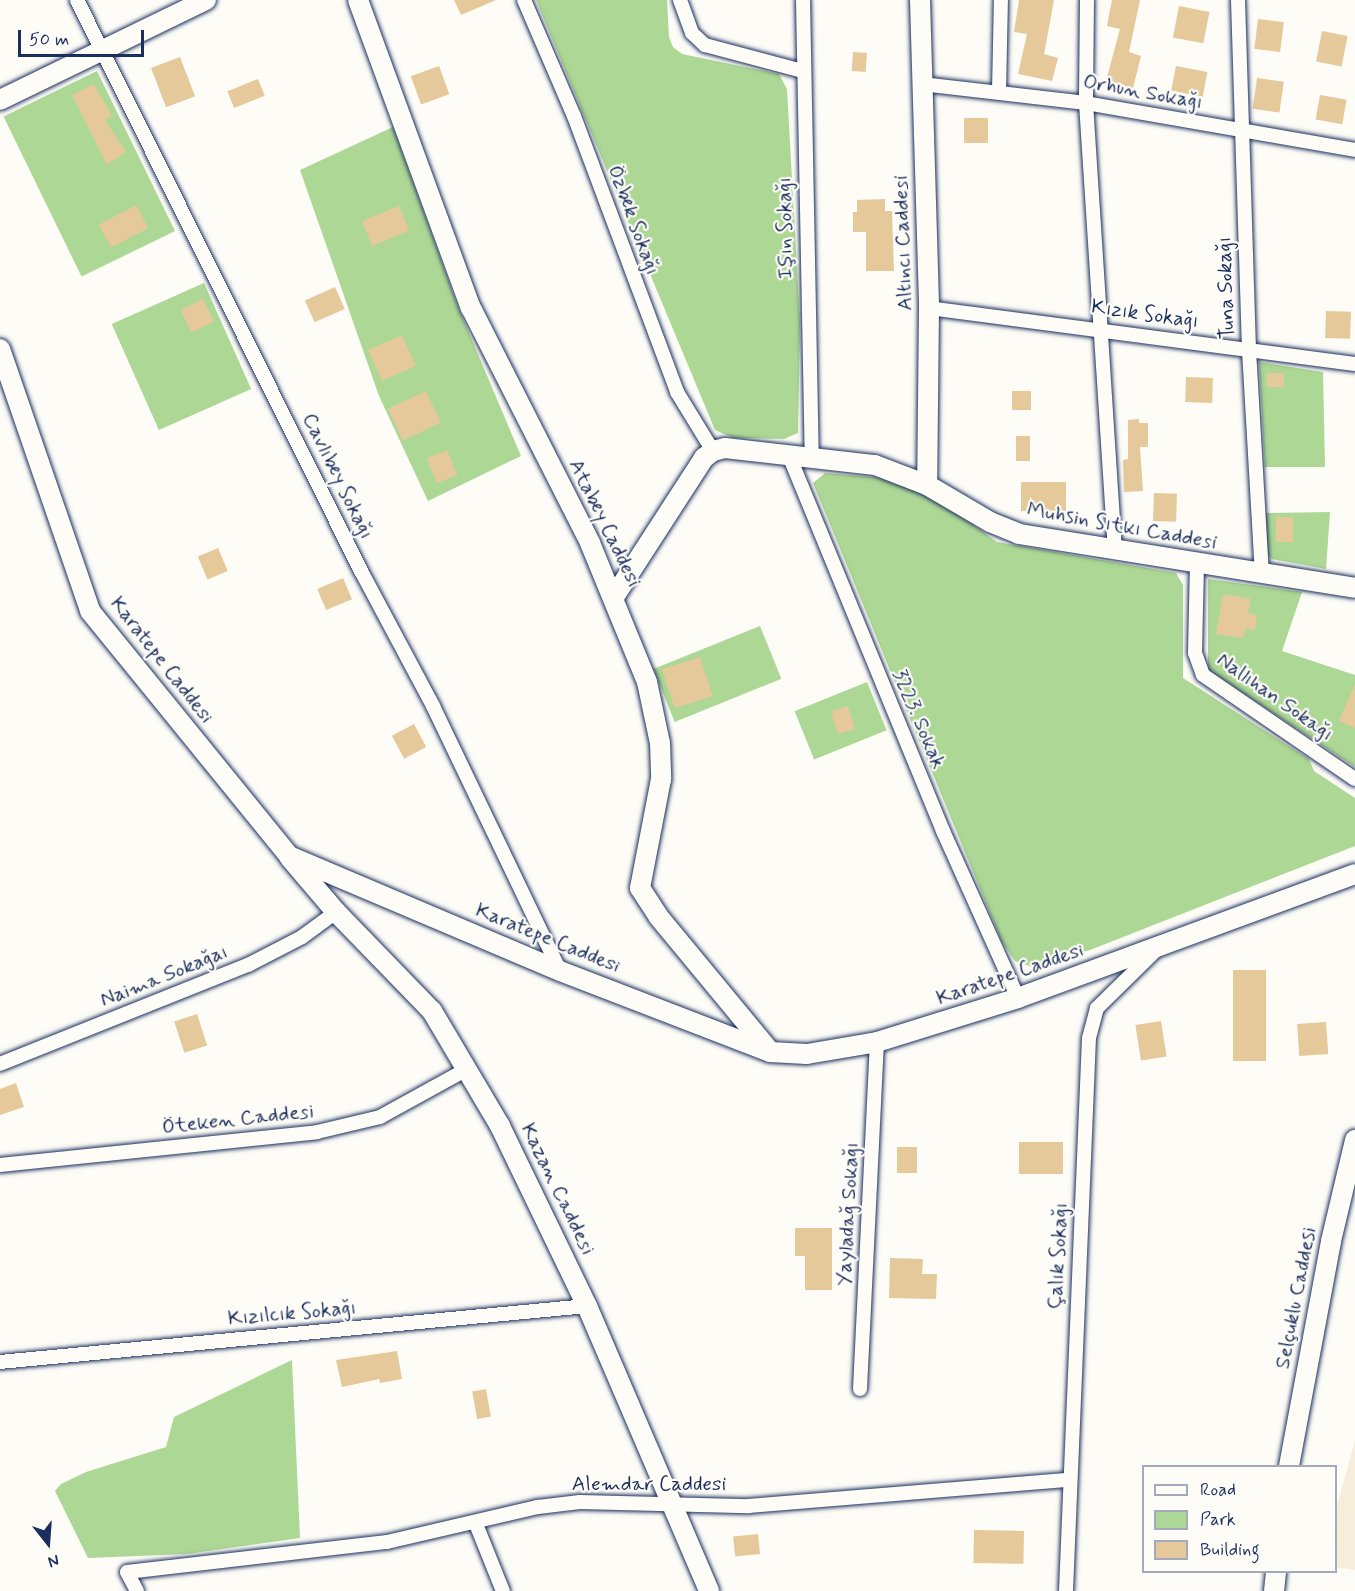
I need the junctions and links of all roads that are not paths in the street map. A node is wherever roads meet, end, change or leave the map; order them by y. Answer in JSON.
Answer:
{"nodes":[{"id":1,"x":77,"y":0,"type":"edge"},
{"id":2,"x":206,"y":0,"type":"edge"},
{"id":3,"x":358,"y":0,"type":"edge"},
{"id":4,"x":524,"y":0,"type":"edge"},
{"id":5,"x":680,"y":0,"type":"edge"},
{"id":6,"x":803,"y":0,"type":"edge"},
{"id":7,"x":920,"y":0,"type":"edge"},
{"id":8,"x":1001,"y":0,"type":"edge"},
{"id":9,"x":1087,"y":0,"type":"edge"},
{"id":10,"x":1238,"y":0,"type":"edge"},
{"id":11,"x":102,"y":48,"type":"junction"},
{"id":12,"x":803,"y":71,"type":"junction"},
{"id":13,"x":922,"y":84,"type":"junction"},
{"id":14,"x":999,"y":92,"type":"junction"},
{"id":15,"x":0,"y":100,"type":"edge"},
{"id":16,"x":1086,"y":103,"type":"junction"},
{"id":17,"x":1241,"y":130,"type":"junction"},
{"id":18,"x":1355,"y":150,"type":"edge"},
{"id":19,"x":929,"y":308,"type":"junction"},
{"id":20,"x":1101,"y":330,"type":"junction"},
{"id":21,"x":0,"y":349,"type":"edge"},
{"id":22,"x":1249,"y":350,"type":"junction"},
{"id":23,"x":1355,"y":364,"type":"edge"},
{"id":24,"x":713,"y":451,"type":"junction"},
{"id":25,"x":788,"y":453,"type":"junction"},
{"id":26,"x":812,"y":455,"type":"junction"},
{"id":27,"x":927,"y":485,"type":"junction"},
{"id":28,"x":1115,"y":551,"type":"junction"},
{"id":29,"x":1197,"y":564,"type":"junction"},
{"id":30,"x":1262,"y":574,"type":"junction"},
{"id":31,"x":1355,"y":588,"type":"edge"},
{"id":32,"x":614,"y":597,"type":"junction"},
{"id":33,"x":1355,"y":779,"type":"edge"},
{"id":34,"x":289,"y":856,"type":"junction"},
{"id":35,"x":1355,"y":874,"type":"edge"},
{"id":36,"x":336,"y":912,"type":"junction"},
{"id":37,"x":1158,"y":949,"type":"junction"},
{"id":38,"x":560,"y":971,"type":"junction"},
{"id":39,"x":1018,"y":998,"type":"junction"},
{"id":40,"x":877,"y":1042,"type":"junction"},
{"id":41,"x":770,"y":1052,"type":"junction"},
{"id":42,"x":0,"y":1064,"type":"edge"},
{"id":43,"x":467,"y":1069,"type":"junction"},
{"id":44,"x":1355,"y":1140,"type":"edge"},
{"id":45,"x":0,"y":1165,"type":"edge"},
{"id":46,"x":587,"y":1306,"type":"junction"},
{"id":47,"x":0,"y":1362,"type":"edge"},
{"id":48,"x":860,"y":1389,"type":"dead end"},
{"id":49,"x":1289,"y":1465,"type":"edge"},
{"id":50,"x":1068,"y":1480,"type":"junction"},
{"id":51,"x":672,"y":1505,"type":"junction"},
{"id":52,"x":476,"y":1524,"type":"junction"},
{"id":53,"x":1276,"y":1573,"type":"edge"},
{"id":54,"x":137,"y":1591,"type":"edge"},
{"id":55,"x":503,"y":1591,"type":"edge"},
{"id":56,"x":709,"y":1591,"type":"edge"},
{"id":57,"x":1066,"y":1591,"type":"edge"},
{"id":58,"x":1274,"y":1591,"type":"edge"}],
"edges":[{"from":1,"to":11,"type":"street","name":"Cavlıbey Sokağı"},
{"from":2,"to":11,"type":"street"},
{"from":3,"to":32,"type":"street","name":"Atabey Caddesi"},
{"from":4,"to":24,"type":"street","name":"Özbek Sokağı"},
{"from":5,"to":12,"type":"street"},
{"from":6,"to":12,"type":"street","name":"Işın Sokağı"},
{"from":7,"to":13,"type":"street","name":"Altıncı Caddesi"},
{"from":8,"to":14,"type":"street"},
{"from":9,"to":16,"type":"street"},
{"from":10,"to":17,"type":"street","name":"Tuna Sokağı"},
{"from":11,"to":15,"type":"street"},
{"from":11,"to":38,"type":"street","name":"Cavlıbey Sokağı"},
{"from":12,"to":26,"type":"street","name":"Işın Sokağı"},
{"from":13,"to":14,"type":"street","name":"Orhun Sokağı"},
{"from":13,"to":19,"type":"street","name":"Altıncı Caddesi"},
{"from":14,"to":16,"type":"street","name":"Orhun Sokağı"},
{"from":16,"to":17,"type":"street","name":"Orhun Sokağı"},
{"from":16,"to":20,"type":"street"},
{"from":17,"to":18,"type":"street","name":"Orhun Sokağı"},
{"from":17,"to":22,"type":"street","name":"Tuna Sokağı"},
{"from":19,"to":20,"type":"street","name":"Kızık Sokağı"},
{"from":19,"to":27,"type":"street","name":"Altıncı Caddesi"},
{"from":20,"to":22,"type":"street","name":"Kızık Sokağı"},
{"from":20,"to":28,"type":"street"},
{"from":21,"to":34,"type":"street","name":"Karatepe Caddesi"},
{"from":22,"to":23,"type":"street","name":"Kızık Sokağı"},
{"from":22,"to":30,"type":"street","name":"Tuna Sokağı"},
{"from":24,"to":25,"type":"street","name":"Muhsin Sıtkı Caddesi"},
{"from":24,"to":32,"type":"street"},
{"from":25,"to":26,"type":"street","name":"Muhsin Sıtkı Caddesi"},
{"from":25,"to":39,"type":"street","name":"3223. Sokak"},
{"from":26,"to":27,"type":"street","name":"Muhsin Sıtkı Caddesi"},
{"from":27,"to":28,"type":"street","name":"Muhsin Sıtkı Caddesi"},
{"from":28,"to":29,"type":"street","name":"Muhsin Sıtkı Caddesi"},
{"from":29,"to":30,"type":"street","name":"Muhsin Sıtkı Caddesi"},
{"from":29,"to":33,"type":"street","name":"Nallıhan Sokağı"},
{"from":30,"to":31,"type":"street","name":"Muhsin Sıtkı Caddesi"},
{"from":32,"to":41,"type":"street","name":"Atabey Caddesi"},
{"from":34,"to":36,"type":"street","name":"Kazan Caddesi"},
{"from":34,"to":38,"type":"street","name":"Karatepe Caddesi"},
{"from":35,"to":37,"type":"street","name":"Karatepe Caddesi"},
{"from":36,"to":42,"type":"street","name":"Naima Sokağaı"},
{"from":36,"to":43,"type":"street","name":"Kazan Caddesi"},
{"from":37,"to":39,"type":"street","name":"Karatepe Caddesi"},
{"from":37,"to":50,"type":"street","name":"Çalık Sokağı"},
{"from":38,"to":41,"type":"street","name":"Karatepe Caddesi"},
{"from":39,"to":40,"type":"street","name":"Karatepe Caddesi"},
{"from":40,"to":41,"type":"street","name":"Karatepe Caddesi"},
{"from":40,"to":48,"type":"street","name":"Yayladağ Sokağı"},
{"from":43,"to":45,"type":"street","name":"Öteken Caddesi"},
{"from":43,"to":46,"type":"street","name":"Kazan Caddesi"},
{"from":44,"to":49,"type":"street","name":"Selçuklu Caddesi"},
{"from":46,"to":47,"type":"street","name":"Kızılcık Sokağı"},
{"from":46,"to":51,"type":"street","name":"Kazan Caddesi"},
{"from":50,"to":51,"type":"street","name":"Alemdar Caddesi"},
{"from":50,"to":57,"type":"street","name":"Çalık Sokağı"},
{"from":51,"to":52,"type":"street","name":"Alemdar Caddesi"},
{"from":51,"to":56,"type":"street","name":"Kazan Caddesi"},
{"from":52,"to":54,"type":"street","name":"Alemdar Caddesi"},
{"from":52,"to":55,"type":"street"},
{"from":53,"to":58,"type":"street"}]}
